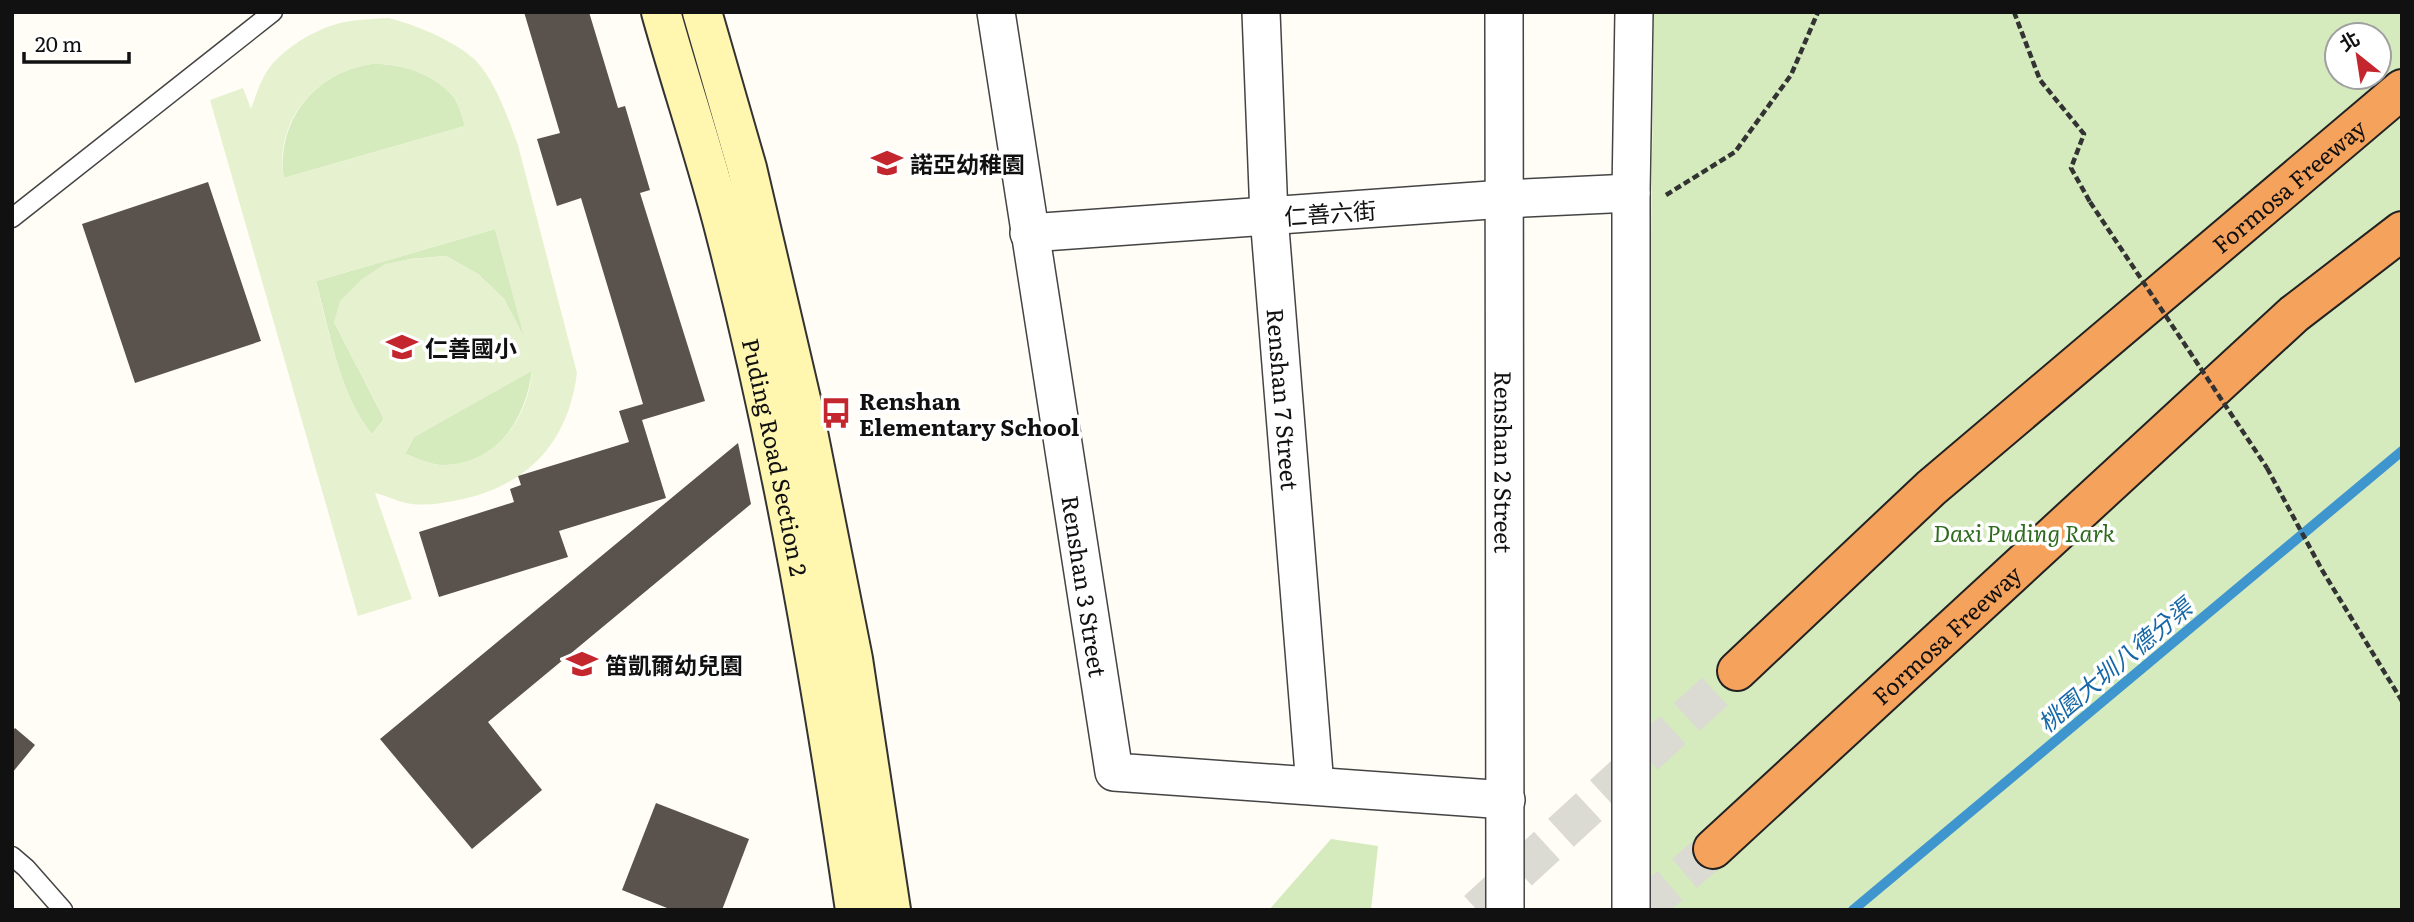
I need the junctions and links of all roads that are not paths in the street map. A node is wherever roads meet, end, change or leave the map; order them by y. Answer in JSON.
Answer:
{"nodes":[{"id":1,"x":273,"y":12,"type":"edge"},
{"id":2,"x":661,"y":12,"type":"edge"},
{"id":3,"x":702,"y":12,"type":"edge"},
{"id":4,"x":996,"y":12,"type":"edge"},
{"id":5,"x":1261,"y":12,"type":"edge"},
{"id":6,"x":1504,"y":12,"type":"edge"},
{"id":7,"x":1634,"y":12,"type":"edge"},
{"id":8,"x":2402,"y":89,"type":"edge"},
{"id":9,"x":1646,"y":195,"type":"junction"},
{"id":10,"x":1504,"y":199,"type":"junction"},
{"id":11,"x":1269,"y":216,"type":"junction"},
{"id":12,"x":12,"y":218,"type":"edge"},
{"id":13,"x":2402,"y":231,"type":"edge"},
{"id":14,"x":1030,"y":233,"type":"junction"},
{"id":15,"x":1737,"y":671,"type":"tunnel mouth"},
{"id":16,"x":1315,"y":786,"type":"junction"},
{"id":17,"x":1506,"y":800,"type":"junction"},
{"id":18,"x":1713,"y":849,"type":"tunnel mouth"},
{"id":19,"x":12,"y":856,"type":"edge"},
{"id":20,"x":63,"y":910,"type":"edge"},
{"id":21,"x":855,"y":910,"type":"edge"},
{"id":22,"x":891,"y":910,"type":"edge"},
{"id":23,"x":1505,"y":910,"type":"edge"},
{"id":24,"x":1631,"y":910,"type":"edge"}],
"edges":[{"from":1,"to":12,"type":"lane"},
{"from":2,"to":21,"type":"street","name":"Puding Road Section 2"},
{"from":3,"to":22,"type":"street","name":"Puding Road Section 2"},
{"from":4,"to":14,"type":"street","name":"Renshan 3 Street"},
{"from":5,"to":11,"type":"street","name":"Renshan 7 Street"},
{"from":6,"to":10,"type":"street","name":"Renshan 2 Street"},
{"from":7,"to":9,"type":"street"},
{"from":8,"to":15,"type":"highway","name":"Formosa Freeway"},
{"from":9,"to":10,"type":"street","name":"仁善六街"},
{"from":9,"to":24,"type":"street"},
{"from":10,"to":11,"type":"street","name":"仁善六街"},
{"from":10,"to":17,"type":"street","name":"Renshan 2 Street"},
{"from":11,"to":14,"type":"street","name":"仁善六街"},
{"from":11,"to":16,"type":"street","name":"Renshan 7 Street"},
{"from":13,"to":18,"type":"highway","name":"Formosa Freeway"},
{"from":14,"to":16,"type":"street","name":"Renshan 3 Street"},
{"from":16,"to":17,"type":"street","name":"Renshan 3 Street"},
{"from":17,"to":23,"type":"street","name":"Renshan 2 Street"},
{"from":19,"to":20,"type":"lane"}]}
